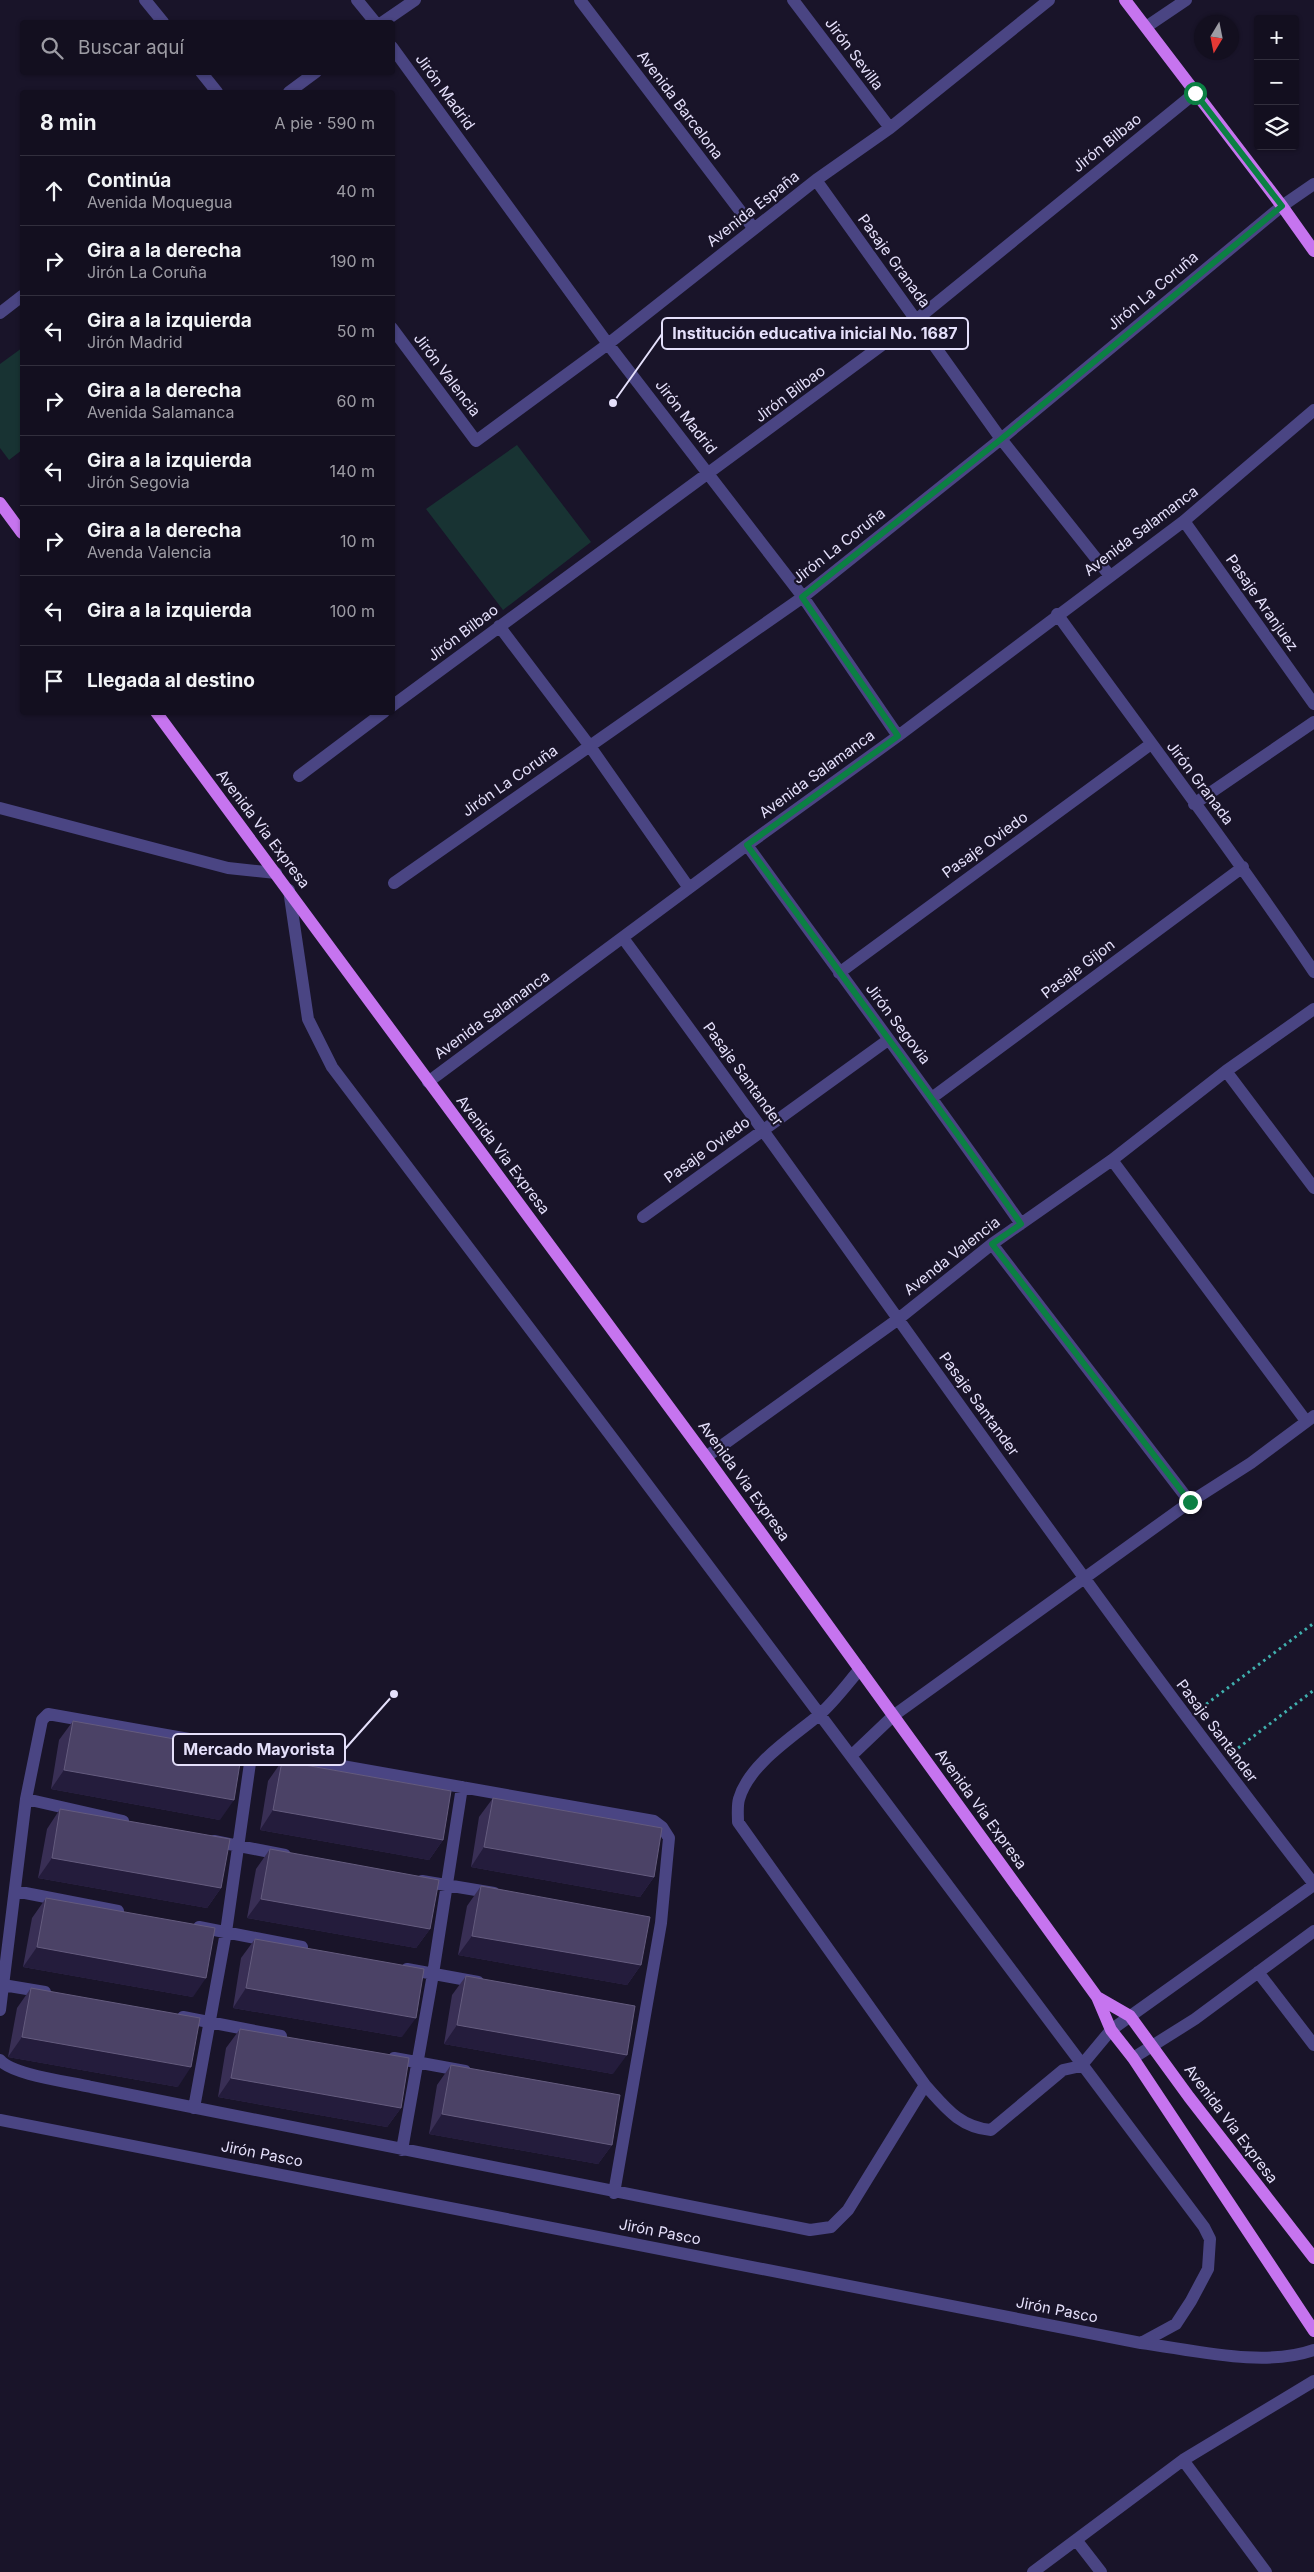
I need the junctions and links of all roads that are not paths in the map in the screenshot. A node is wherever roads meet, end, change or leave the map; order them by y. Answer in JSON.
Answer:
{"nodes":[{"id":1,"x":145,"y":0,"type":"edge"},
{"id":2,"x":357,"y":0,"type":"edge"},
{"id":3,"x":415,"y":0,"type":"edge"},
{"id":4,"x":580,"y":0,"type":"edge"},
{"id":5,"x":792,"y":0,"type":"edge"},
{"id":6,"x":1049,"y":0,"type":"edge"},
{"id":7,"x":1125,"y":0,"type":"edge"},
{"id":8,"x":1186,"y":0,"type":"edge"},
{"id":9,"x":161,"y":20,"type":"edge"},
{"id":10,"x":373,"y":20,"type":"edge"},
{"id":11,"x":386,"y":20,"type":"edge"},
{"id":12,"x":1146,"y":28,"type":"junction"},
{"id":13,"x":395,"y":50,"type":"edge"},
{"id":14,"x":203,"y":75,"type":"edge"},
{"id":15,"x":312,"y":75,"type":"edge"},
{"id":16,"x":215,"y":90,"type":"edge"},
{"id":17,"x":292,"y":90,"type":"edge"},
{"id":18,"x":1195,"y":93,"type":"junction"},
{"id":19,"x":890,"y":128,"type":"junction"},
{"id":20,"x":816,"y":180,"type":"junction"},
{"id":21,"x":1314,"y":184,"type":"edge"},
{"id":22,"x":1282,"y":206,"type":"junction"},
{"id":23,"x":754,"y":229,"type":"junction"},
{"id":24,"x":1314,"y":251,"type":"edge"},
{"id":25,"x":20,"y":298,"type":"edge"},
{"id":26,"x":0,"y":313,"type":"edge"},
{"id":27,"x":916,"y":320,"type":"junction"},
{"id":28,"x":395,"y":332,"type":"edge"},
{"id":29,"x":608,"y":344,"type":"junction"},
{"id":30,"x":1314,"y":410,"type":"edge"},
{"id":31,"x":1000,"y":440,"type":"junction"},
{"id":32,"x":476,"y":441,"type":"joint"},
{"id":33,"x":710,"y":474,"type":"junction"},
{"id":34,"x":0,"y":503,"type":"edge"},
{"id":35,"x":1184,"y":521,"type":"junction"},
{"id":36,"x":20,"y":530,"type":"edge"},
{"id":37,"x":1110,"y":576,"type":"junction"},
{"id":38,"x":802,"y":597,"type":"junction"},
{"id":39,"x":1058,"y":614,"type":"junction"},
{"id":40,"x":498,"y":626,"type":"junction"},
{"id":41,"x":395,"y":704,"type":"edge"},
{"id":42,"x":1314,"y":704,"type":"edge"},
{"id":43,"x":158,"y":715,"type":"edge"},
{"id":44,"x":380,"y":715,"type":"edge"},
{"id":45,"x":1314,"y":722,"type":"edge"},
{"id":46,"x":898,"y":736,"type":"junction"},
{"id":47,"x":1151,"y":744,"type":"junction"},
{"id":48,"x":589,"y":745,"type":"junction"},
{"id":49,"x":299,"y":776,"type":"dead end"},
{"id":50,"x":1194,"y":804,"type":"junction"},
{"id":51,"x":0,"y":808,"type":"edge"},
{"id":52,"x":747,"y":845,"type":"junction"},
{"id":53,"x":1243,"y":867,"type":"junction"},
{"id":54,"x":276,"y":873,"type":"junction"},
{"id":55,"x":394,"y":883,"type":"dead end"},
{"id":56,"x":689,"y":888,"type":"junction"},
{"id":57,"x":289,"y":890,"type":"junction"},
{"id":58,"x":623,"y":938,"type":"junction"},
{"id":59,"x":839,"y":972,"type":"junction"},
{"id":60,"x":1314,"y":972,"type":"edge"},
{"id":61,"x":1314,"y":1009,"type":"edge"},
{"id":62,"x":888,"y":1040,"type":"junction"},
{"id":63,"x":1226,"y":1071,"type":"junction"},
{"id":64,"x":428,"y":1082,"type":"junction"},
{"id":65,"x":933,"y":1097,"type":"junction"},
{"id":66,"x":764,"y":1129,"type":"junction"},
{"id":67,"x":1112,"y":1160,"type":"junction"},
{"id":68,"x":1314,"y":1188,"type":"edge"},
{"id":69,"x":643,"y":1217,"type":"dead end"},
{"id":70,"x":1021,"y":1224,"type":"junction"},
{"id":71,"x":992,"y":1244,"type":"junction"},
{"id":72,"x":897,"y":1320,"type":"junction"},
{"id":73,"x":1310,"y":1419,"type":"edge"},
{"id":74,"x":706,"y":1456,"type":"junction"},
{"id":75,"x":1190,"y":1502,"type":"junction"},
{"id":76,"x":1086,"y":1578,"type":"junction"},
{"id":77,"x":860,"y":1669,"type":"junction"},
{"id":78,"x":820,"y":1714,"type":"junction"},
{"id":79,"x":893,"y":1716,"type":"junction"},
{"id":80,"x":252,"y":1748,"type":"junction"},
{"id":81,"x":852,"y":1756,"type":"junction"},
{"id":82,"x":462,"y":1787,"type":"junction"},
{"id":83,"x":26,"y":1800,"type":"junction"},
{"id":84,"x":132,"y":1823,"type":"edge"},
{"id":85,"x":200,"y":1838,"type":"edge"},
{"id":86,"x":238,"y":1846,"type":"junction"},
{"id":87,"x":295,"y":1857,"type":"edge"},
{"id":88,"x":409,"y":1878,"type":"edge"},
{"id":89,"x":446,"y":1885,"type":"junction"},
{"id":90,"x":1314,"y":1885,"type":"edge"},
{"id":91,"x":15,"y":1892,"type":"junction"},
{"id":92,"x":505,"y":1896,"type":"edge"},
{"id":93,"x":130,"y":1914,"type":"edge"},
{"id":94,"x":188,"y":1925,"type":"edge"},
{"id":95,"x":1314,"y":1930,"type":"edge"},
{"id":96,"x":226,"y":1932,"type":"junction"},
{"id":97,"x":311,"y":1949,"type":"edge"},
{"id":98,"x":395,"y":1967,"type":"edge"},
{"id":99,"x":1258,"y":1972,"type":"junction"},
{"id":100,"x":433,"y":1974,"type":"junction"},
{"id":101,"x":3,"y":1984,"type":"junction"},
{"id":102,"x":491,"y":1984,"type":"edge"},
{"id":103,"x":59,"y":1995,"type":"edge"},
{"id":104,"x":1097,"y":1997,"type":"junction"},
{"id":105,"x":0,"y":2010,"type":"edge"},
{"id":106,"x":172,"y":2016,"type":"edge"},
{"id":107,"x":1130,"y":2016,"type":"junction"},
{"id":108,"x":210,"y":2022,"type":"junction"},
{"id":109,"x":1111,"y":2030,"type":"junction"},
{"id":110,"x":295,"y":2039,"type":"edge"},
{"id":111,"x":1152,"y":2045,"type":"junction"},
{"id":112,"x":1314,"y":2045,"type":"edge"},
{"id":113,"x":380,"y":2055,"type":"edge"},
{"id":114,"x":1133,"y":2058,"type":"junction"},
{"id":115,"x":0,"y":2060,"type":"edge"},
{"id":116,"x":418,"y":2062,"type":"junction"},
{"id":117,"x":1081,"y":2066,"type":"junction"},
{"id":118,"x":476,"y":2073,"type":"edge"},
{"id":119,"x":925,"y":2085,"type":"junction"},
{"id":120,"x":194,"y":2108,"type":"junction"},
{"id":121,"x":0,"y":2120,"type":"edge"},
{"id":122,"x":402,"y":2150,"type":"junction"},
{"id":123,"x":614,"y":2193,"type":"junction"},
{"id":124,"x":1314,"y":2258,"type":"edge"},
{"id":125,"x":1314,"y":2330,"type":"edge"},
{"id":126,"x":1141,"y":2343,"type":"junction"},
{"id":127,"x":1314,"y":2350,"type":"edge"},
{"id":128,"x":1314,"y":2381,"type":"edge"},
{"id":129,"x":1183,"y":2460,"type":"junction"},
{"id":130,"x":1077,"y":2541,"type":"junction"},
{"id":131,"x":1033,"y":2572,"type":"edge"},
{"id":132,"x":1101,"y":2572,"type":"edge"},
{"id":133,"x":1266,"y":2572,"type":"edge"}],
"edges":[{"from":1,"to":9,"type":"street"},
{"from":2,"to":10,"type":"street"},
{"from":3,"to":11,"type":"street"},
{"from":4,"to":23,"type":"street","name":"Avenida Barcelona"},
{"from":5,"to":19,"type":"street","name":"Jirón Sevilla"},
{"from":6,"to":19,"type":"street","name":"Avenida España"},
{"from":7,"to":12,"type":"main road"},
{"from":8,"to":12,"type":"street"},
{"from":12,"to":18,"type":"main road"},
{"from":13,"to":29,"type":"street","name":"Jirón Madrid"},
{"from":14,"to":16,"type":"street"},
{"from":15,"to":17,"type":"street"},
{"from":18,"to":22,"type":"main road"},
{"from":18,"to":27,"type":"street","name":"Jirón Bilbao"},
{"from":19,"to":20,"type":"street","name":"Avenida España"},
{"from":20,"to":23,"type":"street","name":"Avenida España"},
{"from":20,"to":27,"type":"street","name":"Pasaje Granada"},
{"from":21,"to":22,"type":"street","name":"Jirón La Coruña"},
{"from":22,"to":24,"type":"main road"},
{"from":22,"to":31,"type":"street","name":"Jirón La Coruña"},
{"from":23,"to":29,"type":"street","name":"Avenida España"},
{"from":25,"to":26,"type":"street"},
{"from":27,"to":31,"type":"street","name":"Pasaje Granada"},
{"from":27,"to":33,"type":"street","name":"Jirón Bilbao"},
{"from":28,"to":32,"type":"street","name":"Jirón Valencia"},
{"from":29,"to":32,"type":"street","name":"Avenida España"},
{"from":29,"to":33,"type":"street","name":"Jirón Madrid"},
{"from":30,"to":35,"type":"street","name":"Avenida Salamanca"},
{"from":31,"to":37,"type":"street","name":"Pasaje Granada"},
{"from":31,"to":38,"type":"street","name":"Jirón La Coruña"},
{"from":33,"to":38,"type":"street","name":"Jirón Madrid"},
{"from":33,"to":40,"type":"street","name":"Jirón Bilbao"},
{"from":34,"to":36,"type":"main road"},
{"from":35,"to":37,"type":"street","name":"Avenida Salamanca"},
{"from":35,"to":42,"type":"street","name":"Pasaje Aranjuez"},
{"from":37,"to":39,"type":"street","name":"Avenida Salamanca"},
{"from":38,"to":46,"type":"street","name":"Jirón Madrid"},
{"from":38,"to":48,"type":"street","name":"Jirón La Coruña"},
{"from":39,"to":46,"type":"street","name":"Avenida Salamanca"},
{"from":39,"to":47,"type":"street","name":"Jirón Granada"},
{"from":40,"to":41,"type":"street","name":"Jirón Bilbao"},
{"from":40,"to":48,"type":"street"},
{"from":43,"to":54,"type":"main road","name":"Avenida Via Expresa"},
{"from":44,"to":49,"type":"street"},
{"from":45,"to":50,"type":"street"},
{"from":46,"to":52,"type":"street","name":"Avenida Salamanca"},
{"from":47,"to":50,"type":"street","name":"Jirón Granada"},
{"from":47,"to":59,"type":"street","name":"Pasaje Oviedo"},
{"from":48,"to":55,"type":"street","name":"Jirón La Coruña"},
{"from":48,"to":56,"type":"street"},
{"from":50,"to":53,"type":"street","name":"Jirón Granada"},
{"from":51,"to":54,"type":"street"},
{"from":52,"to":56,"type":"street","name":"Avenida Salamanca"},
{"from":52,"to":59,"type":"street","name":"Jirón Segovia"},
{"from":53,"to":60,"type":"street","name":"Jirón Granada"},
{"from":53,"to":65,"type":"street","name":"Pasaje Gijon"},
{"from":54,"to":57,"type":"main road","name":"Avenida Via Expresa"},
{"from":56,"to":58,"type":"street","name":"Avenida Salamanca"},
{"from":57,"to":64,"type":"main road","name":"Avenida Via Expresa"},
{"from":57,"to":78,"type":"street"},
{"from":58,"to":64,"type":"street","name":"Avenida Salamanca"},
{"from":58,"to":66,"type":"street","name":"Pasaje Santander"},
{"from":59,"to":62,"type":"street","name":"Jirón Segovia"},
{"from":61,"to":63,"type":"street","name":"Avenda Valencia"},
{"from":62,"to":65,"type":"street","name":"Jirón Segovia"},
{"from":62,"to":66,"type":"street","name":"Pasaje Oviedo"},
{"from":63,"to":67,"type":"street","name":"Avenda Valencia"},
{"from":63,"to":68,"type":"street"},
{"from":64,"to":74,"type":"main road","name":"Avenida Via Expresa"},
{"from":65,"to":70,"type":"street","name":"Jirón Segovia"},
{"from":66,"to":69,"type":"street","name":"Pasaje Oviedo"},
{"from":66,"to":72,"type":"street","name":"Pasaje Santander"},
{"from":67,"to":70,"type":"street","name":"Avenda Valencia"},
{"from":67,"to":73,"type":"street"},
{"from":70,"to":71,"type":"street","name":"Avenda Valencia"},
{"from":71,"to":72,"type":"street","name":"Avenda Valencia"},
{"from":71,"to":75,"type":"street"},
{"from":72,"to":74,"type":"street","name":"Avenda Valencia"},
{"from":72,"to":76,"type":"street","name":"Pasaje Santander"},
{"from":73,"to":75,"type":"street"},
{"from":74,"to":77,"type":"main road","name":"Avenida Via Expresa"},
{"from":75,"to":76,"type":"street"},
{"from":76,"to":79,"type":"street"},
{"from":76,"to":90,"type":"street","name":"Pasaje Santander"},
{"from":77,"to":78,"type":"street"},
{"from":77,"to":79,"type":"main road","name":"Avenida Via Expresa"},
{"from":78,"to":81,"type":"street"},
{"from":78,"to":119,"type":"street"},
{"from":79,"to":81,"type":"street"},
{"from":79,"to":104,"type":"main road","name":"Avenida Via Expresa"},
{"from":80,"to":82,"type":"street"},
{"from":80,"to":83,"type":"street"},
{"from":80,"to":86,"type":"street"},
{"from":81,"to":117,"type":"street"},
{"from":82,"to":89,"type":"street"},
{"from":82,"to":123,"type":"street"},
{"from":83,"to":84,"type":"street"},
{"from":83,"to":91,"type":"street"},
{"from":85,"to":86,"type":"street"},
{"from":86,"to":87,"type":"street"},
{"from":86,"to":96,"type":"street"},
{"from":88,"to":89,"type":"street"},
{"from":89,"to":92,"type":"street"},
{"from":89,"to":100,"type":"street"},
{"from":90,"to":107,"type":"street"},
{"from":91,"to":93,"type":"street"},
{"from":91,"to":101,"type":"street"},
{"from":94,"to":96,"type":"street"},
{"from":95,"to":99,"type":"street"},
{"from":96,"to":97,"type":"street"},
{"from":96,"to":108,"type":"street"},
{"from":98,"to":100,"type":"street"},
{"from":99,"to":111,"type":"street"},
{"from":99,"to":112,"type":"street"},
{"from":100,"to":102,"type":"street"},
{"from":100,"to":116,"type":"street"},
{"from":101,"to":103,"type":"street"},
{"from":101,"to":105,"type":"street"},
{"from":104,"to":107,"type":"main road","name":"Avenida Via Expresa"},
{"from":104,"to":109,"type":"main road"},
{"from":106,"to":108,"type":"street"},
{"from":107,"to":109,"type":"street"},
{"from":107,"to":111,"type":"main road","name":"Avenida Via Expresa"},
{"from":108,"to":110,"type":"street"},
{"from":108,"to":120,"type":"street"},
{"from":109,"to":114,"type":"main road"},
{"from":109,"to":117,"type":"street"},
{"from":111,"to":114,"type":"street"},
{"from":111,"to":124,"type":"main road","name":"Avenida Via Expresa"},
{"from":113,"to":116,"type":"street"},
{"from":114,"to":125,"type":"main road"},
{"from":115,"to":120,"type":"street"},
{"from":116,"to":118,"type":"street"},
{"from":116,"to":122,"type":"street"},
{"from":117,"to":119,"type":"street"},
{"from":117,"to":126,"type":"street"},
{"from":119,"to":123,"type":"street"},
{"from":120,"to":122,"type":"street"},
{"from":121,"to":126,"type":"street","name":"Jirón Pasco"},
{"from":122,"to":123,"type":"street"},
{"from":126,"to":127,"type":"street","name":"Jirón Pasco"},
{"from":128,"to":129,"type":"street"},
{"from":129,"to":130,"type":"street"},
{"from":129,"to":133,"type":"street"},
{"from":130,"to":131,"type":"street"},
{"from":130,"to":132,"type":"street"}]}
